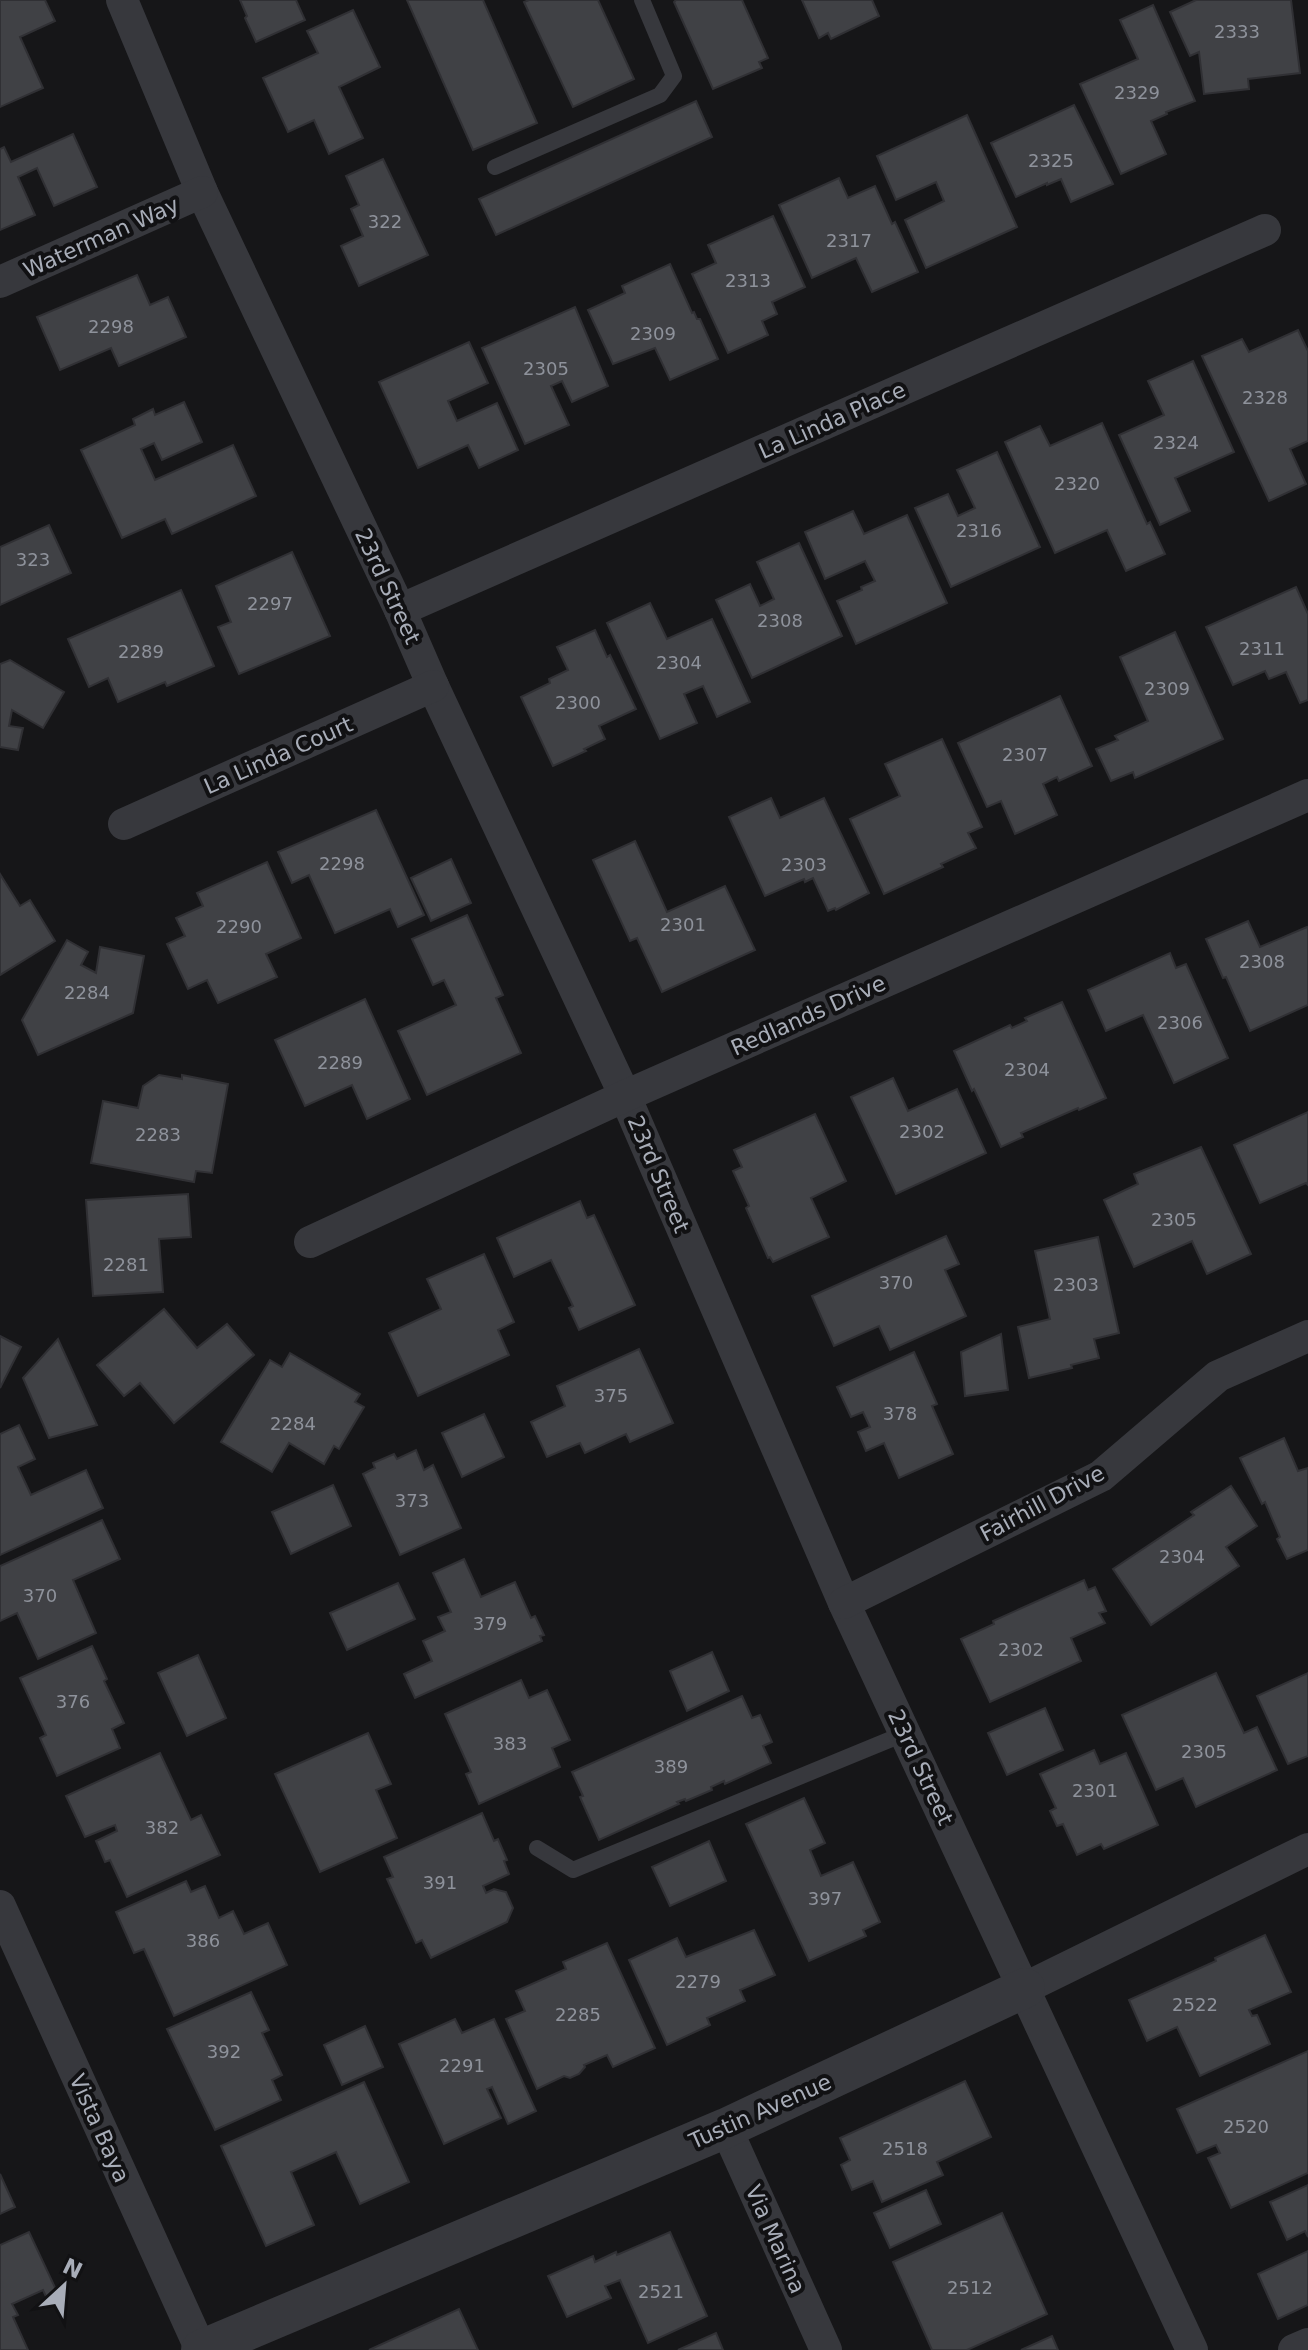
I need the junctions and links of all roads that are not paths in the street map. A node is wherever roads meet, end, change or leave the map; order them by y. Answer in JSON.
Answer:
{"nodes":[{"id":1,"x":122,"y":0,"type":"edge"},
{"id":2,"x":642,"y":0,"type":"edge"},
{"id":3,"x":495,"y":167,"type":"dead end"},
{"id":4,"x":202,"y":192,"type":"junction"},
{"id":5,"x":1265,"y":230,"type":"dead end"},
{"id":6,"x":0,"y":282,"type":"edge"},
{"id":7,"x":400,"y":610,"type":"junction"},
{"id":8,"x":433,"y":686,"type":"junction"},
{"id":9,"x":1308,"y":795,"type":"edge"},
{"id":10,"x":124,"y":824,"type":"dead end"},
{"id":11,"x":625,"y":1096,"type":"junction"},
{"id":12,"x":310,"y":1242,"type":"dead end"},
{"id":13,"x":1308,"y":1336,"type":"edge"},
{"id":14,"x":844,"y":1603,"type":"junction"},
{"id":15,"x":906,"y":1733,"type":"junction"},
{"id":16,"x":537,"y":1848,"type":"dead end"},
{"id":17,"x":1308,"y":1849,"type":"edge"},
{"id":18,"x":0,"y":1906,"type":"edge"},
{"id":19,"x":1025,"y":1988,"type":"junction"},
{"id":20,"x":726,"y":2128,"type":"junction"},
{"id":21,"x":1308,"y":2344,"type":"edge"},
{"id":22,"x":201,"y":2350,"type":"edge"},
{"id":23,"x":826,"y":2350,"type":"edge"},
{"id":24,"x":1192,"y":2350,"type":"edge"},
{"id":25,"x":1294,"y":2350,"type":"edge"}],
"edges":[{"from":1,"to":4,"type":"street","name":"23rd Street"},
{"from":2,"to":3,"type":"lane"},
{"from":4,"to":6,"type":"street","name":"Waterman Way"},
{"from":4,"to":7,"type":"street","name":"23rd Street"},
{"from":5,"to":7,"type":"street","name":"La Linda Place"},
{"from":7,"to":8,"type":"street","name":"23rd Street"},
{"from":8,"to":10,"type":"street","name":"La Linda Court"},
{"from":8,"to":11,"type":"street","name":"23rd Street"},
{"from":9,"to":11,"type":"street","name":"Redlands Drive"},
{"from":11,"to":12,"type":"street","name":"Redlands Drive"},
{"from":11,"to":14,"type":"street","name":"23rd Street"},
{"from":13,"to":14,"type":"street","name":"Fairhill Drive"},
{"from":14,"to":15,"type":"street","name":"23rd Street"},
{"from":15,"to":16,"type":"lane"},
{"from":15,"to":19,"type":"street","name":"23rd Street"},
{"from":17,"to":19,"type":"street","name":"Tustin Avenue"},
{"from":18,"to":22,"type":"street","name":"Vista Baya"},
{"from":19,"to":20,"type":"street","name":"Tustin Avenue"},
{"from":19,"to":24,"type":"street","name":"23rd Street"},
{"from":20,"to":22,"type":"street","name":"Tustin Avenue"},
{"from":20,"to":23,"type":"street","name":"Via Marina"},
{"from":21,"to":25,"type":"street"}]}
